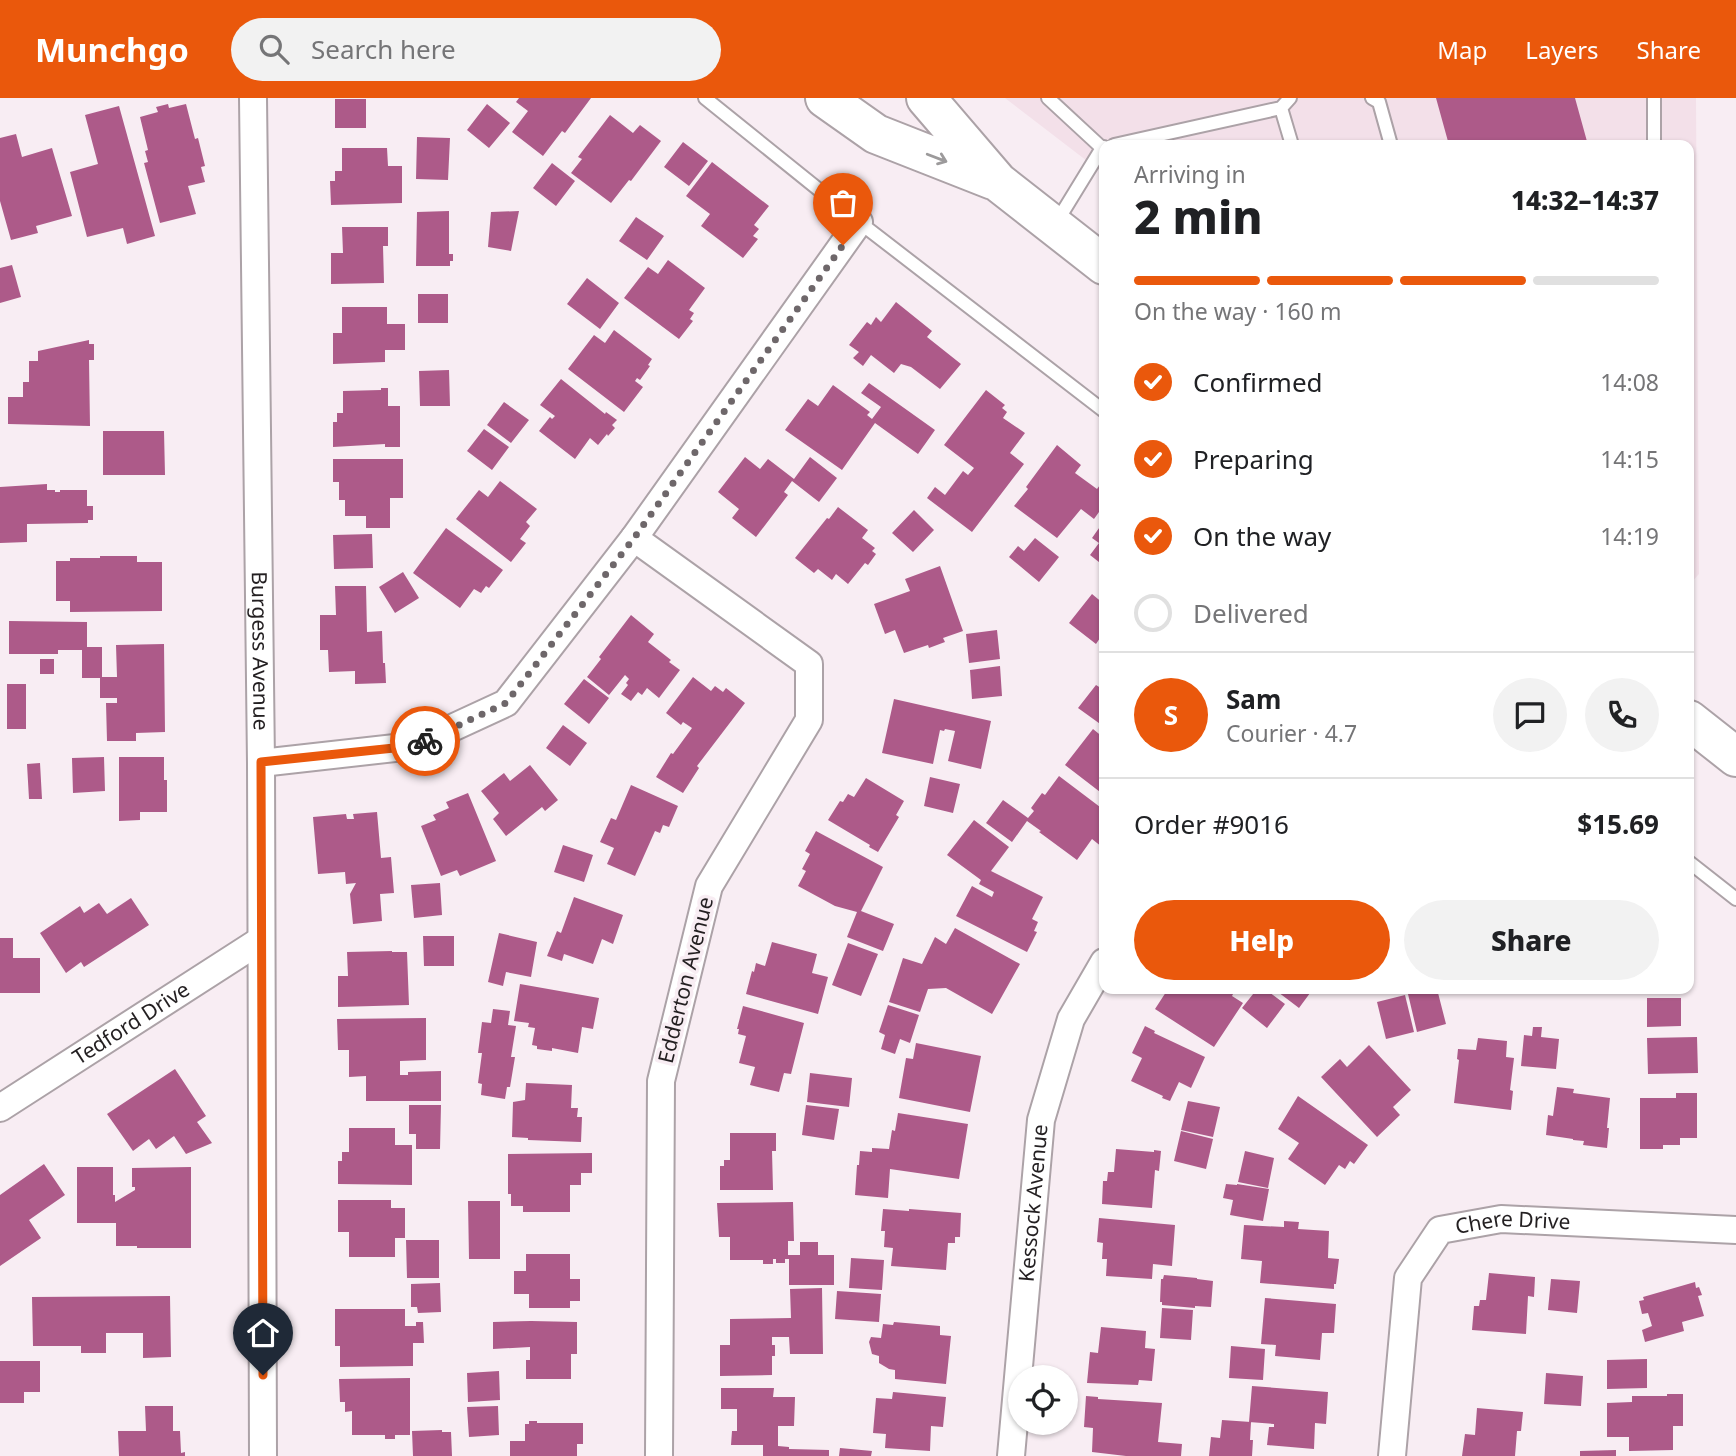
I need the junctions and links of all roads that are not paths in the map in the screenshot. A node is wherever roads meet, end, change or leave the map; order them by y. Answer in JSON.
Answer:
{"nodes":[{"id":1,"x":253,"y":98,"type":"edge"},
{"id":2,"x":705,"y":98,"type":"edge"},
{"id":3,"x":825,"y":98,"type":"edge"},
{"id":4,"x":926,"y":98,"type":"edge"},
{"id":5,"x":1048,"y":98,"type":"edge"},
{"id":6,"x":1290,"y":98,"type":"edge"},
{"id":7,"x":1372,"y":98,"type":"edge"},
{"id":8,"x":1654,"y":98,"type":"edge"},
{"id":9,"x":1281,"y":108,"type":"junction"},
{"id":10,"x":1099,"y":140,"type":"edge"},
{"id":11,"x":1138,"y":140,"type":"edge"},
{"id":12,"x":1291,"y":140,"type":"edge"},
{"id":13,"x":1390,"y":140,"type":"edge"},
{"id":14,"x":1654,"y":140,"type":"edge"},
{"id":15,"x":1099,"y":159,"type":"edge"},
{"id":16,"x":998,"y":182,"type":"junction"},
{"id":17,"x":859,"y":222,"type":"junction"},
{"id":18,"x":1054,"y":226,"type":"junction"},
{"id":19,"x":1099,"y":261,"type":"edge"},
{"id":20,"x":1099,"y":407,"type":"edge"},
{"id":21,"x":634,"y":538,"type":"junction"},
{"id":22,"x":1694,"y":724,"type":"edge"},
{"id":23,"x":1736,"y":757,"type":"edge"},
{"id":24,"x":261,"y":762,"type":"junction"},
{"id":25,"x":1694,"y":866,"type":"edge"},
{"id":26,"x":1736,"y":899,"type":"edge"},
{"id":27,"x":261,"y":940,"type":"junction"},
{"id":28,"x":1099,"y":971,"type":"edge"},
{"id":29,"x":0,"y":1108,"type":"edge"},
{"id":30,"x":1736,"y":1230,"type":"edge"},
{"id":31,"x":263,"y":1456,"type":"edge"},
{"id":32,"x":659,"y":1456,"type":"edge"},
{"id":33,"x":1011,"y":1456,"type":"edge"},
{"id":34,"x":1392,"y":1456,"type":"edge"}],
"edges":[{"from":1,"to":24,"type":"street","name":"Burgess Avenue"},
{"from":2,"to":17,"type":"lane"},
{"from":3,"to":16,"type":"main road","one_way":true},
{"from":4,"to":16,"type":"main road"},
{"from":5,"to":10,"type":"lane"},
{"from":6,"to":9,"type":"lane"},
{"from":7,"to":13,"type":"lane"},
{"from":8,"to":14,"type":"lane"},
{"from":9,"to":11,"type":"lane"},
{"from":9,"to":12,"type":"lane"},
{"from":15,"to":18,"type":"lane"},
{"from":16,"to":18,"type":"main road"},
{"from":17,"to":20,"type":"lane"},
{"from":17,"to":21,"type":"street"},
{"from":18,"to":19,"type":"main road"},
{"from":21,"to":24,"type":"street"},
{"from":21,"to":32,"type":"street","name":"Edderton Avenue"},
{"from":22,"to":23,"type":"main road"},
{"from":24,"to":27,"type":"street","name":"Burgess Avenue"},
{"from":25,"to":26,"type":"lane"},
{"from":27,"to":29,"type":"street","name":"Tedford Drive"},
{"from":27,"to":31,"type":"street","name":"Burgess Avenue"},
{"from":28,"to":33,"type":"street","name":"Kessock Avenue"},
{"from":30,"to":34,"type":"street","name":"Chere Drive"}]}
